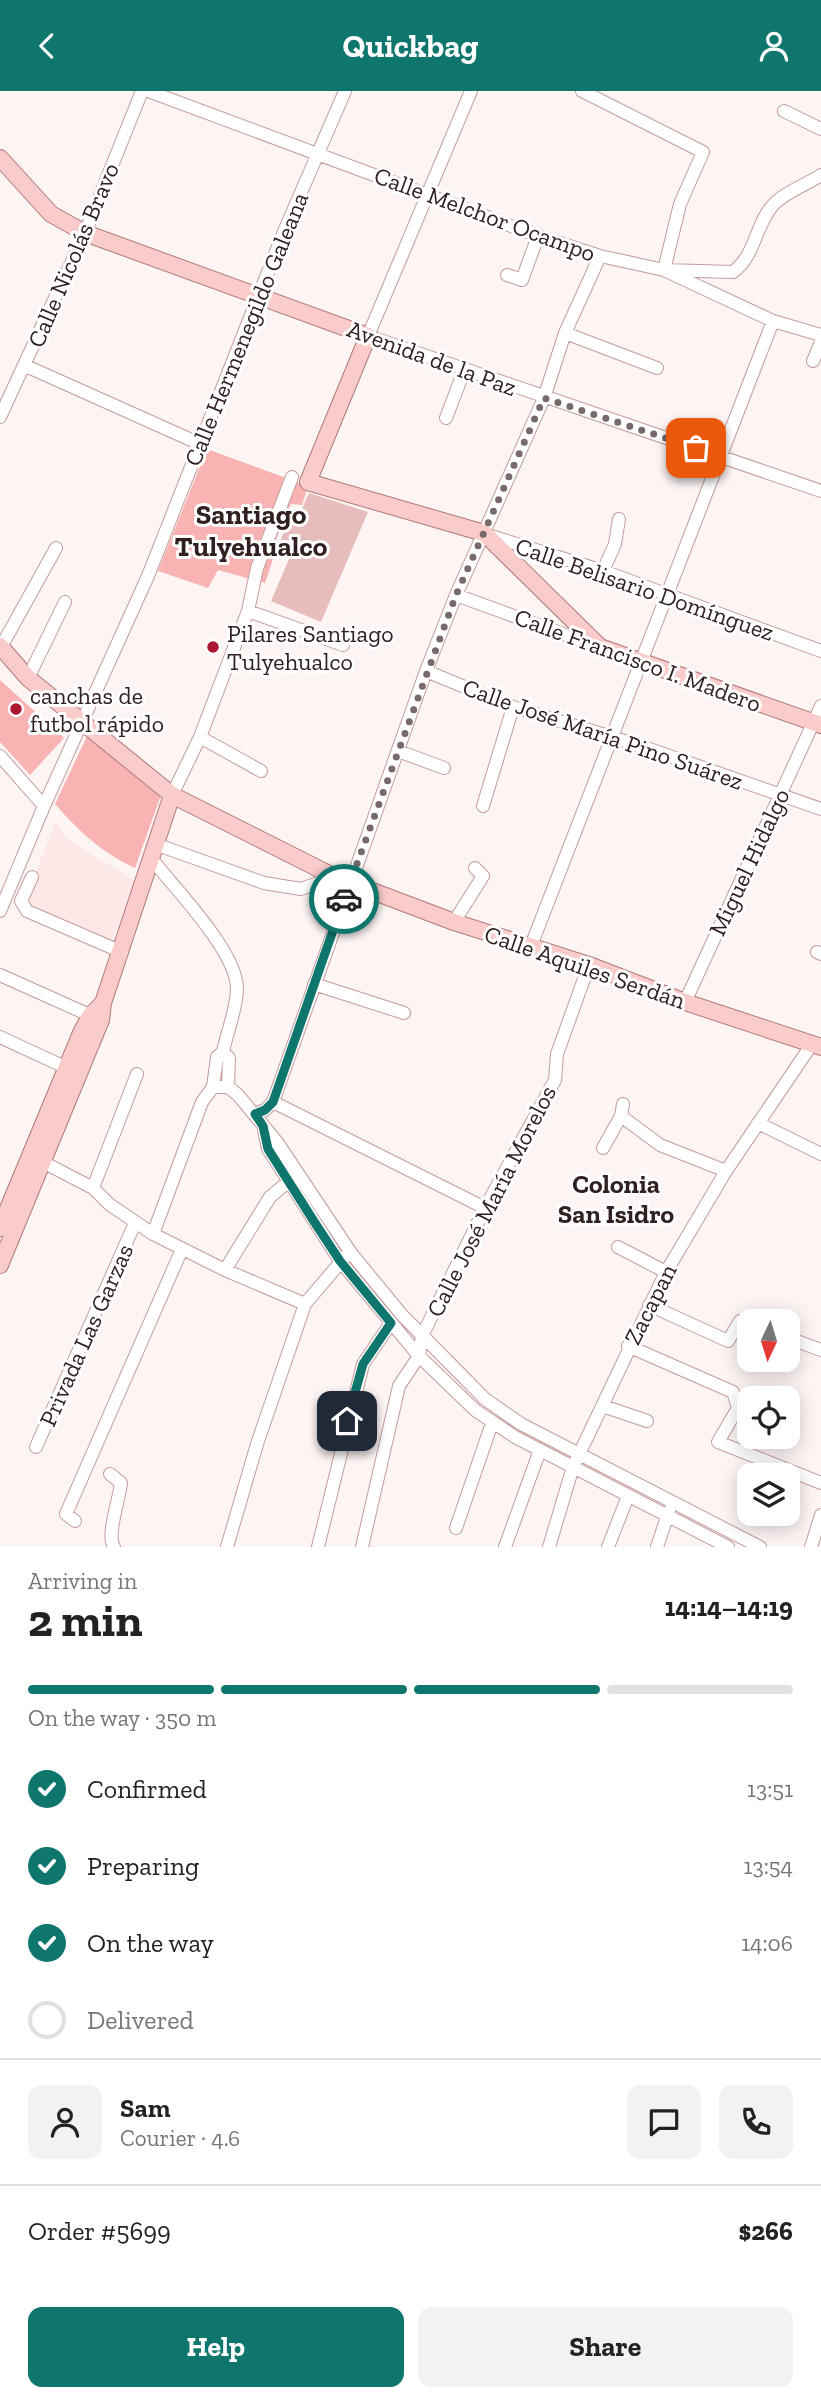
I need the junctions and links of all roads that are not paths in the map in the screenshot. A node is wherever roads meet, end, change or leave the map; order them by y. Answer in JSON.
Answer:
{"nodes":[{"id":1,"x":142,"y":91,"type":"edge"},
{"id":2,"x":148,"y":91,"type":"edge"},
{"id":3,"x":345,"y":91,"type":"edge"},
{"id":4,"x":471,"y":91,"type":"edge"},
{"id":5,"x":582,"y":91,"type":"edge"},
{"id":6,"x":784,"y":111,"type":"dead end"},
{"id":7,"x":821,"y":129,"type":"edge"},
{"id":8,"x":320,"y":155,"type":"junction"},
{"id":9,"x":3,"y":166,"type":"edge"},
{"id":10,"x":818,"y":179,"type":"edge"},
{"id":11,"x":429,"y":195,"type":"junction"},
{"id":12,"x":85,"y":233,"type":"junction"},
{"id":13,"x":538,"y":236,"type":"junction"},
{"id":14,"x":600,"y":256,"type":"junction"},
{"id":15,"x":664,"y":270,"type":"junction"},
{"id":16,"x":507,"y":275,"type":"dead end"},
{"id":17,"x":260,"y":295,"type":"junction"},
{"id":18,"x":773,"y":321,"type":"junction"},
{"id":19,"x":565,"y":333,"type":"junction"},
{"id":20,"x":821,"y":335,"type":"edge"},
{"id":21,"x":368,"y":336,"type":"junction"},
{"id":22,"x":821,"y":342,"type":"edge"},
{"id":23,"x":813,"y":361,"type":"dead end"},
{"id":24,"x":26,"y":366,"type":"junction"},
{"id":25,"x":657,"y":368,"type":"dead end"},
{"id":26,"x":464,"y":371,"type":"junction"},
{"id":27,"x":544,"y":398,"type":"junction"},
{"id":28,"x":0,"y":417,"type":"edge"},
{"id":29,"x":446,"y":418,"type":"dead end"},
{"id":30,"x":198,"y":443,"type":"junction"},
{"id":31,"x":721,"y":457,"type":"junction"},
{"id":32,"x":300,"y":480,"type":"junction"},
{"id":33,"x":821,"y":491,"type":"edge"},
{"id":34,"x":619,"y":519,"type":"dead end"},
{"id":35,"x":484,"y":533,"type":"junction"},
{"id":36,"x":56,"y":548,"type":"dead end"},
{"id":37,"x":603,"y":571,"type":"junction"},
{"id":38,"x":667,"y":593,"type":"junction"},
{"id":39,"x":456,"y":595,"type":"junction"},
{"id":40,"x":65,"y":602,"type":"dead end"},
{"id":41,"x":248,"y":611,"type":"junction"},
{"id":42,"x":343,"y":645,"type":"dead end"},
{"id":43,"x":1,"y":646,"type":"edge"},
{"id":44,"x":600,"y":647,"type":"junction"},
{"id":45,"x":821,"y":651,"type":"edge"},
{"id":46,"x":642,"y":662,"type":"junction"},
{"id":47,"x":426,"y":671,"type":"junction"},
{"id":48,"x":28,"y":678,"type":"junction"},
{"id":49,"x":821,"y":706,"type":"edge"},
{"id":50,"x":513,"y":707,"type":"junction"},
{"id":51,"x":82,"y":721,"type":"junction"},
{"id":52,"x":817,"y":724,"type":"edge"},
{"id":53,"x":200,"y":737,"type":"junction"},
{"id":54,"x":610,"y":737,"type":"junction"},
{"id":55,"x":398,"y":751,"type":"junction"},
{"id":56,"x":0,"y":756,"type":"edge"},
{"id":57,"x":444,"y":768,"type":"dead end"},
{"id":58,"x":261,"y":771,"type":"dead end"},
{"id":59,"x":172,"y":795,"type":"junction"},
{"id":60,"x":780,"y":795,"type":"junction"},
{"id":61,"x":44,"y":806,"type":"junction"},
{"id":62,"x":483,"y":806,"type":"dead end"},
{"id":63,"x":821,"y":809,"type":"edge"},
{"id":64,"x":153,"y":851,"type":"junction"},
{"id":65,"x":475,"y":868,"type":"dead end"},
{"id":66,"x":32,"y":877,"type":"dead end"},
{"id":67,"x":342,"y":881,"type":"junction"},
{"id":68,"x":0,"y":911,"type":"edge"},
{"id":69,"x":454,"y":922,"type":"junction"},
{"id":70,"x":531,"y":946,"type":"junction"},
{"id":71,"x":122,"y":952,"type":"junction"},
{"id":72,"x":589,"y":965,"type":"junction"},
{"id":73,"x":0,"y":975,"type":"edge"},
{"id":74,"x":314,"y":984,"type":"junction"},
{"id":75,"x":685,"y":1002,"type":"junction"},
{"id":76,"x":404,"y":1013,"type":"dead end"},
{"id":77,"x":95,"y":1018,"type":"junction"},
{"id":78,"x":0,"y":1037,"type":"edge"},
{"id":79,"x":817,"y":1046,"type":"edge"},
{"id":80,"x":223,"y":1052,"type":"junction"},
{"id":81,"x":67,"y":1069,"type":"junction"},
{"id":82,"x":137,"y":1074,"type":"dead end"},
{"id":83,"x":213,"y":1087,"type":"junction"},
{"id":84,"x":228,"y":1087,"type":"junction"},
{"id":85,"x":273,"y":1102,"type":"junction"},
{"id":86,"x":255,"y":1114,"type":"junction"},
{"id":87,"x":758,"y":1123,"type":"junction"},
{"id":88,"x":263,"y":1126,"type":"junction"},
{"id":89,"x":603,"y":1148,"type":"dead end"},
{"id":90,"x":821,"y":1154,"type":"edge"},
{"id":91,"x":37,"y":1159,"type":"junction"},
{"id":92,"x":726,"y":1171,"type":"junction"},
{"id":93,"x":289,"y":1181,"type":"junction"},
{"id":94,"x":93,"y":1188,"type":"junction"},
{"id":95,"x":485,"y":1208,"type":"junction"},
{"id":96,"x":135,"y":1223,"type":"junction"},
{"id":97,"x":0,"y":1228,"type":"edge"},
{"id":98,"x":153,"y":1234,"type":"junction"},
{"id":99,"x":618,"y":1247,"type":"dead end"},
{"id":100,"x":182,"y":1249,"type":"junction"},
{"id":101,"x":351,"y":1253,"type":"junction"},
{"id":102,"x":340,"y":1261,"type":"junction"},
{"id":103,"x":0,"y":1265,"type":"edge"},
{"id":104,"x":225,"y":1270,"type":"junction"},
{"id":105,"x":666,"y":1272,"type":"junction"},
{"id":106,"x":306,"y":1304,"type":"junction"},
{"id":107,"x":649,"y":1305,"type":"junction"},
{"id":108,"x":391,"y":1323,"type":"junction"},
{"id":109,"x":737,"y":1326,"type":"edge"},
{"id":110,"x":422,"y":1336,"type":"junction"},
{"id":111,"x":800,"y":1342,"type":"edge"},
{"id":112,"x":628,"y":1346,"type":"junction"},
{"id":113,"x":821,"y":1350,"type":"edge"},
{"id":114,"x":419,"y":1356,"type":"junction"},
{"id":115,"x":603,"y":1406,"type":"junction"},
{"id":116,"x":647,"y":1421,"type":"dead end"},
{"id":117,"x":492,"y":1423,"type":"junction"},
{"id":118,"x":36,"y":1447,"type":"dead end"},
{"id":119,"x":540,"y":1450,"type":"junction"},
{"id":120,"x":579,"y":1454,"type":"junction"},
{"id":121,"x":573,"y":1467,"type":"junction"},
{"id":122,"x":110,"y":1474,"type":"dead end"},
{"id":123,"x":821,"y":1483,"type":"edge"},
{"id":124,"x":628,"y":1496,"type":"junction"},
{"id":125,"x":673,"y":1501,"type":"junction"},
{"id":126,"x":821,"y":1515,"type":"edge"},
{"id":127,"x":667,"y":1516,"type":"junction"},
{"id":128,"x":75,"y":1521,"type":"dead end"},
{"id":129,"x":456,"y":1528,"type":"dead end"},
{"id":130,"x":114,"y":1547,"type":"edge"},
{"id":131,"x":227,"y":1547,"type":"edge"},
{"id":132,"x":318,"y":1547,"type":"edge"},
{"id":133,"x":362,"y":1547,"type":"edge"},
{"id":134,"x":505,"y":1547,"type":"edge"},
{"id":135,"x":549,"y":1547,"type":"edge"},
{"id":136,"x":608,"y":1547,"type":"edge"},
{"id":137,"x":657,"y":1547,"type":"edge"},
{"id":138,"x":728,"y":1547,"type":"edge"},
{"id":139,"x":760,"y":1547,"type":"edge"},
{"id":140,"x":811,"y":1547,"type":"edge"}],
"edges":[{"from":1,"to":12,"type":"street","name":"Calle Nicolás Bravo"},
{"from":2,"to":8,"type":"street","name":"Calle Melchor Ocampo"},
{"from":3,"to":8,"type":"street","name":"Calle Hermenegildo Galeana"},
{"from":4,"to":11,"type":"street"},
{"from":5,"to":15,"type":"street"},
{"from":6,"to":7,"type":"street"},
{"from":8,"to":11,"type":"street","name":"Calle Melchor Ocampo"},
{"from":8,"to":17,"type":"street","name":"Calle Hermenegildo Galeana"},
{"from":9,"to":12,"type":"main road","name":"Avenida de la Paz"},
{"from":10,"to":15,"type":"street"},
{"from":11,"to":13,"type":"street","name":"Calle Melchor Ocampo"},
{"from":11,"to":21,"type":"street"},
{"from":12,"to":17,"type":"main road","name":"Avenida de la Paz"},
{"from":12,"to":24,"type":"street","name":"Calle Nicolás Bravo"},
{"from":13,"to":14,"type":"street","name":"Calle Melchor Ocampo"},
{"from":13,"to":16,"type":"street"},
{"from":14,"to":15,"type":"street","name":"Calle Melchor Ocampo"},
{"from":14,"to":19,"type":"street"},
{"from":15,"to":18,"type":"street","name":"Calle Melchor Ocampo"},
{"from":17,"to":21,"type":"main road","name":"Avenida de la Paz"},
{"from":17,"to":30,"type":"street","name":"Calle Hermenegildo Galeana"},
{"from":18,"to":20,"type":"street","name":"Calle Melchor Ocampo"},
{"from":18,"to":31,"type":"street"},
{"from":19,"to":25,"type":"street"},
{"from":19,"to":27,"type":"street"},
{"from":21,"to":26,"type":"street","name":"Avenida de la Paz"},
{"from":21,"to":32,"type":"main road"},
{"from":22,"to":23,"type":"street"},
{"from":24,"to":28,"type":"street","name":"Calle Nicolás Bravo"},
{"from":24,"to":30,"type":"street"},
{"from":26,"to":27,"type":"street","name":"Avenida de la Paz"},
{"from":26,"to":29,"type":"street"},
{"from":27,"to":31,"type":"street","name":"Avenida de la Paz"},
{"from":27,"to":35,"type":"street"},
{"from":30,"to":51,"type":"street","name":"Calle Hermenegildo Galeana"},
{"from":31,"to":33,"type":"street","name":"Avenida de la Paz"},
{"from":31,"to":38,"type":"street"},
{"from":32,"to":35,"type":"main road","name":"Calle Belisario Domínguez"},
{"from":32,"to":41,"type":"street"},
{"from":34,"to":37,"type":"street"},
{"from":35,"to":37,"type":"street","name":"Calle Belisario Domínguez"},
{"from":35,"to":39,"type":"street"},
{"from":35,"to":44,"type":"main road"},
{"from":36,"to":43,"type":"street"},
{"from":37,"to":38,"type":"street","name":"Calle Belisario Domínguez"},
{"from":38,"to":45,"type":"street","name":"Calle Belisario Domínguez"},
{"from":38,"to":46,"type":"street"},
{"from":39,"to":44,"type":"street","name":"Calle Francisco I. Madero"},
{"from":39,"to":47,"type":"street"},
{"from":40,"to":48,"type":"street"},
{"from":41,"to":42,"type":"street"},
{"from":41,"to":53,"type":"street"},
{"from":43,"to":48,"type":"main road","name":"Calle Aquiles Serdán"},
{"from":44,"to":46,"type":"main road","name":"Calle Francisco I. Madero"},
{"from":46,"to":52,"type":"main road","name":"Calle Francisco I. Madero"},
{"from":46,"to":54,"type":"street"},
{"from":47,"to":50,"type":"street","name":"Calle José María Pino Suárez"},
{"from":47,"to":55,"type":"street"},
{"from":48,"to":51,"type":"main road","name":"Calle Aquiles Serdán"},
{"from":49,"to":52,"type":"street","name":"Miguel Hidalgo"},
{"from":50,"to":54,"type":"street","name":"Calle José María Pino Suárez"},
{"from":50,"to":62,"type":"street"},
{"from":51,"to":59,"type":"main road","name":"Calle Aquiles Serdán"},
{"from":51,"to":61,"type":"street","name":"Calle Hermenegildo Galeana"},
{"from":52,"to":60,"type":"street","name":"Miguel Hidalgo"},
{"from":53,"to":58,"type":"street"},
{"from":53,"to":59,"type":"street"},
{"from":54,"to":60,"type":"street","name":"Calle José María Pino Suárez"},
{"from":54,"to":70,"type":"street"},
{"from":55,"to":57,"type":"street"},
{"from":55,"to":67,"type":"street"},
{"from":56,"to":61,"type":"street"},
{"from":59,"to":64,"type":"main road"},
{"from":59,"to":67,"type":"main road","name":"Calle Aquiles Serdán"},
{"from":60,"to":63,"type":"street","name":"Calle José María Pino Suárez"},
{"from":60,"to":75,"type":"street","name":"Miguel Hidalgo"},
{"from":61,"to":68,"type":"street","name":"Calle Hermenegildo Galeana"},
{"from":64,"to":67,"type":"street"},
{"from":64,"to":71,"type":"main road"},
{"from":64,"to":80,"type":"street"},
{"from":65,"to":69,"type":"street"},
{"from":66,"to":71,"type":"street"},
{"from":67,"to":69,"type":"main road","name":"Calle Aquiles Serdán"},
{"from":67,"to":74,"type":"street"},
{"from":69,"to":70,"type":"main road","name":"Calle Aquiles Serdán"},
{"from":70,"to":72,"type":"main road","name":"Calle Aquiles Serdán"},
{"from":71,"to":77,"type":"main road"},
{"from":72,"to":75,"type":"main road","name":"Calle Aquiles Serdán"},
{"from":72,"to":95,"type":"street","name":"Calle José María Morelos"},
{"from":73,"to":77,"type":"street"},
{"from":74,"to":76,"type":"street"},
{"from":74,"to":85,"type":"street"},
{"from":75,"to":79,"type":"main road","name":"Calle Aquiles Serdán"},
{"from":77,"to":81,"type":"main road"},
{"from":77,"to":91,"type":"main road"},
{"from":78,"to":81,"type":"street"},
{"from":79,"to":87,"type":"street","name":"Zacapan"},
{"from":80,"to":83,"type":"street"},
{"from":80,"to":84,"type":"street"},
{"from":81,"to":91,"type":"main road"},
{"from":82,"to":94,"type":"street"},
{"from":83,"to":84,"type":"street"},
{"from":83,"to":98,"type":"street"},
{"from":84,"to":86,"type":"street"},
{"from":85,"to":86,"type":"street"},
{"from":85,"to":95,"type":"street"},
{"from":86,"to":88,"type":"street"},
{"from":87,"to":90,"type":"street"},
{"from":87,"to":92,"type":"street","name":"Zacapan"},
{"from":88,"to":93,"type":"street"},
{"from":88,"to":101,"type":"street"},
{"from":89,"to":92,"type":"street"},
{"from":91,"to":94,"type":"street"},
{"from":91,"to":97,"type":"main road"},
{"from":91,"to":103,"type":"main road"},
{"from":92,"to":105,"type":"street","name":"Zacapan"},
{"from":93,"to":102,"type":"street"},
{"from":93,"to":104,"type":"street"},
{"from":94,"to":96,"type":"street"},
{"from":95,"to":110,"type":"street","name":"Calle José María Morelos"},
{"from":96,"to":98,"type":"street"},
{"from":96,"to":118,"type":"street","name":"Privada Las Garzas"},
{"from":98,"to":100,"type":"street"},
{"from":99,"to":105,"type":"street"},
{"from":100,"to":104,"type":"street"},
{"from":100,"to":128,"type":"street"},
{"from":101,"to":102,"type":"street"},
{"from":101,"to":110,"type":"street"},
{"from":102,"to":106,"type":"street"},
{"from":102,"to":108,"type":"street"},
{"from":104,"to":106,"type":"street"},
{"from":105,"to":107,"type":"street","name":"Zacapan"},
{"from":106,"to":131,"type":"street"},
{"from":107,"to":109,"type":"street"},
{"from":107,"to":112,"type":"street","name":"Zacapan"},
{"from":108,"to":114,"type":"street"},
{"from":108,"to":132,"type":"street"},
{"from":110,"to":114,"type":"street","name":"Calle José María Morelos"},
{"from":110,"to":120,"type":"street"},
{"from":111,"to":113,"type":"street"},
{"from":112,"to":115,"type":"street","name":"Zacapan"},
{"from":112,"to":123,"type":"street"},
{"from":114,"to":117,"type":"street"},
{"from":114,"to":133,"type":"street"},
{"from":115,"to":116,"type":"street"},
{"from":115,"to":120,"type":"street","name":"Zacapan"},
{"from":117,"to":119,"type":"street"},
{"from":117,"to":129,"type":"street"},
{"from":119,"to":121,"type":"street"},
{"from":119,"to":134,"type":"street"},
{"from":120,"to":121,"type":"street","name":"Zacapan"},
{"from":120,"to":125,"type":"street"},
{"from":121,"to":124,"type":"street"},
{"from":121,"to":135,"type":"street","name":"Zacapan"},
{"from":122,"to":130,"type":"street"},
{"from":124,"to":127,"type":"street"},
{"from":124,"to":136,"type":"street"},
{"from":125,"to":127,"type":"street"},
{"from":125,"to":139,"type":"street"},
{"from":126,"to":140,"type":"street"},
{"from":127,"to":137,"type":"street"},
{"from":127,"to":138,"type":"street"}]}
